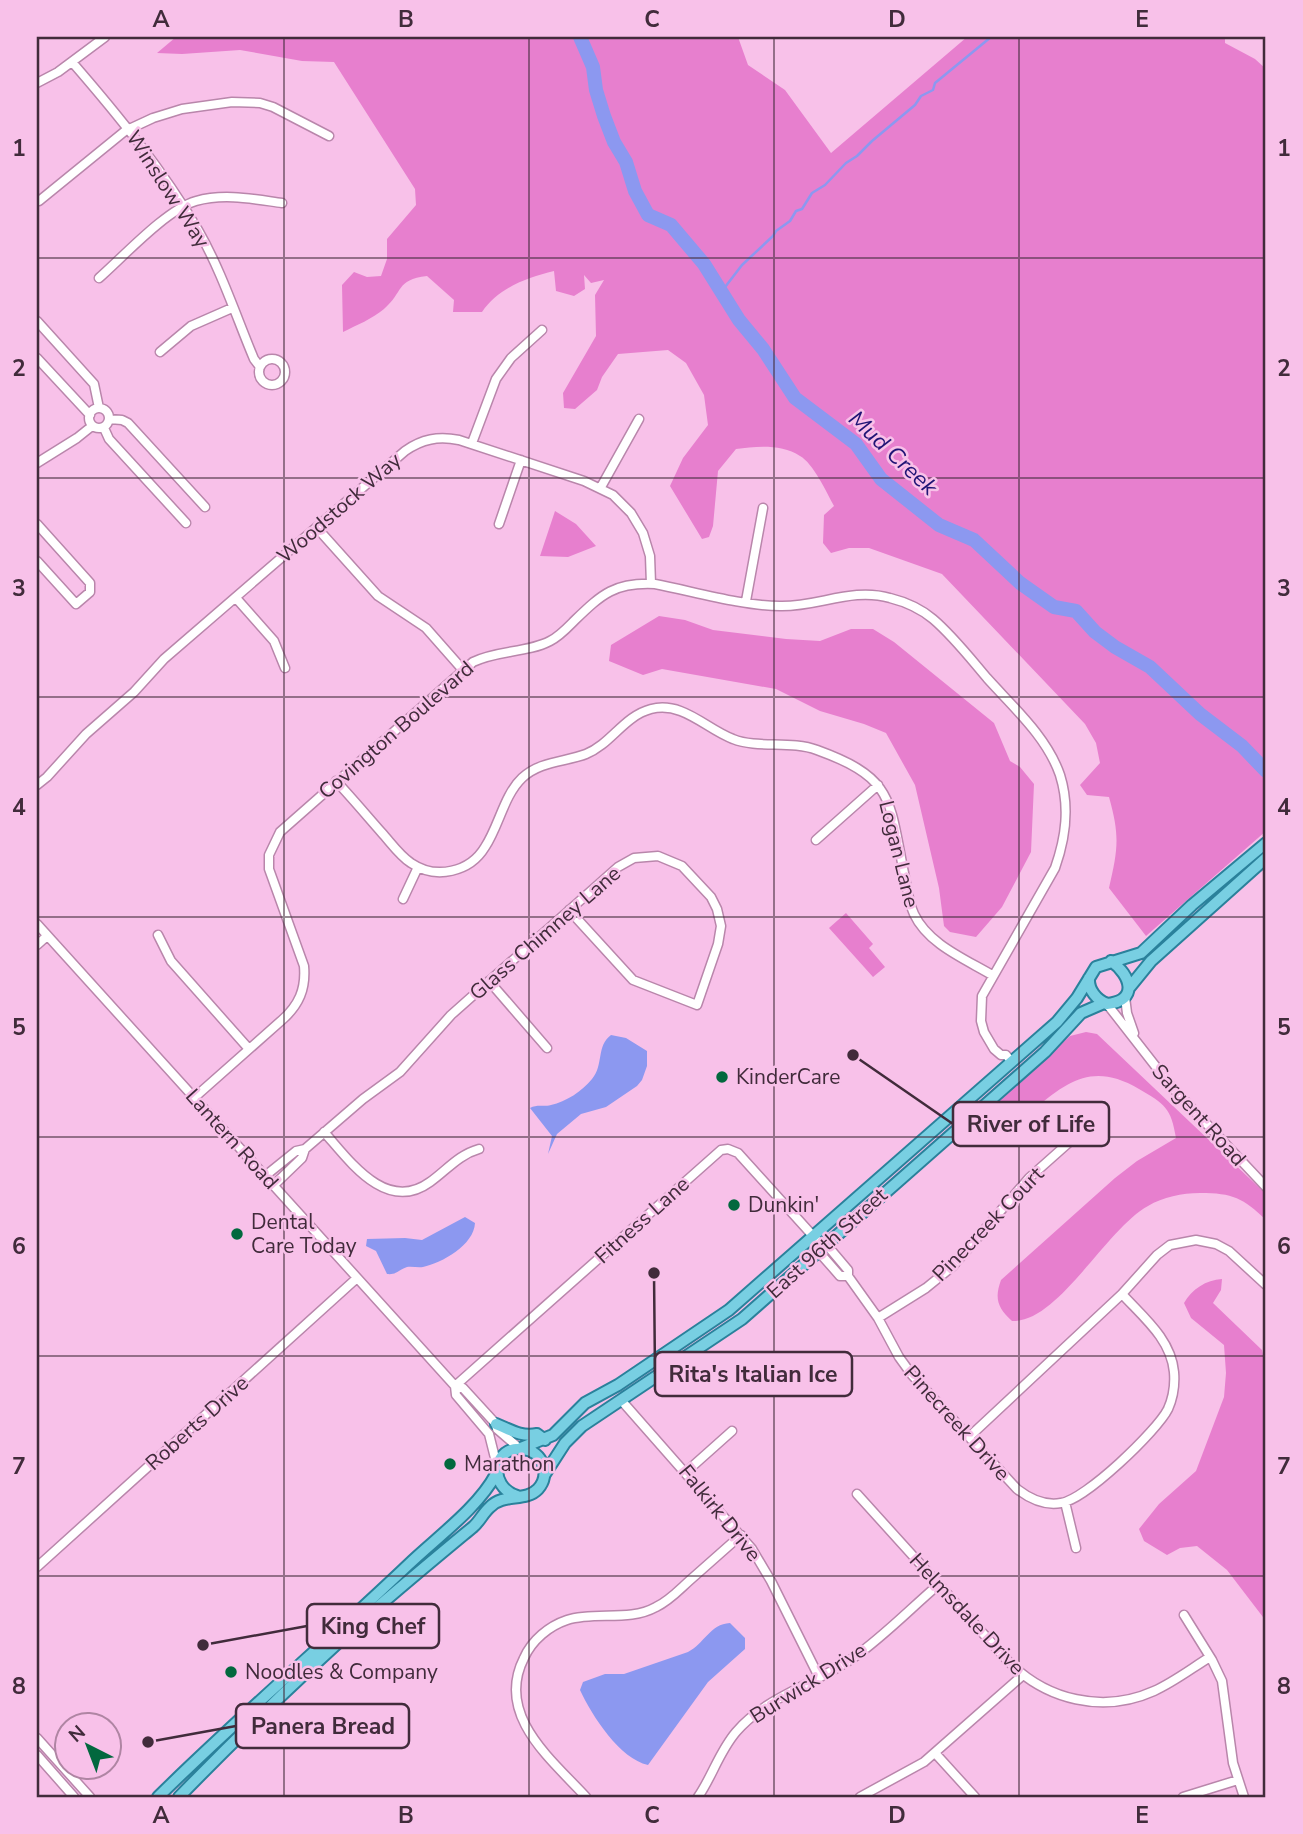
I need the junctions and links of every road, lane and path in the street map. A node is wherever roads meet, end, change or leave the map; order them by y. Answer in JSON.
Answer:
{"nodes":[{"id":1,"x":105,"y":37,"type":"edge"},
{"id":2,"x":72,"y":62,"type":"junction"},
{"id":3,"x":37,"y":83,"type":"edge"},
{"id":4,"x":129,"y":129,"type":"junction"},
{"id":5,"x":329,"y":136,"type":"dead end"},
{"id":6,"x":39,"y":201,"type":"dead end"},
{"id":7,"x":282,"y":203,"type":"dead end"},
{"id":8,"x":182,"y":206,"type":"junction"},
{"id":9,"x":99,"y":278,"type":"dead end"},
{"id":10,"x":232,"y":308,"type":"junction"},
{"id":11,"x":37,"y":321,"type":"edge"},
{"id":12,"x":542,"y":330,"type":"dead end"},
{"id":13,"x":160,"y":352,"type":"dead end"},
{"id":14,"x":37,"y":358,"type":"edge"},
{"id":15,"x":260,"y":367,"type":"dead end"},
{"id":16,"x":99,"y":408,"type":"junction"},
{"id":17,"x":90,"y":415,"type":"junction"},
{"id":18,"x":109,"y":419,"type":"junction"},
{"id":19,"x":639,"y":419,"type":"dead end"},
{"id":20,"x":92,"y":426,"type":"junction"},
{"id":21,"x":104,"y":428,"type":"junction"},
{"id":22,"x":472,"y":443,"type":"junction"},
{"id":23,"x":521,"y":460,"type":"junction"},
{"id":24,"x":37,"y":463,"type":"edge"},
{"id":25,"x":601,"y":487,"type":"junction"},
{"id":26,"x":205,"y":507,"type":"dead end"},
{"id":27,"x":764,"y":508,"type":"dead end"},
{"id":28,"x":186,"y":523,"type":"dead end"},
{"id":29,"x":37,"y":524,"type":"edge"},
{"id":30,"x":499,"y":524,"type":"dead end"},
{"id":31,"x":317,"y":528,"type":"junction"},
{"id":32,"x":37,"y":561,"type":"edge"},
{"id":33,"x":651,"y":584,"type":"junction"},
{"id":34,"x":236,"y":598,"type":"junction"},
{"id":35,"x":746,"y":601,"type":"junction"},
{"id":36,"x":285,"y":668,"type":"dead end"},
{"id":37,"x":463,"y":670,"type":"junction"},
{"id":38,"x":337,"y":781,"type":"junction"},
{"id":39,"x":37,"y":785,"type":"edge"},
{"id":40,"x":878,"y":785,"type":"junction"},
{"id":41,"x":816,"y":840,"type":"dead end"},
{"id":42,"x":1266,"y":843,"type":"edge"},
{"id":43,"x":1266,"y":858,"type":"edge"},
{"id":44,"x":418,"y":867,"type":"junction"},
{"id":45,"x":403,"y":899,"type":"dead end"},
{"id":46,"x":569,"y":910,"type":"junction"},
{"id":47,"x":37,"y":924,"type":"edge"},
{"id":48,"x":159,"y":935,"type":"dead end"},
{"id":49,"x":47,"y":936,"type":"junction"},
{"id":50,"x":37,"y":945,"type":"edge"},
{"id":51,"x":1111,"y":961,"type":"junction"},
{"id":52,"x":992,"y":975,"type":"junction"},
{"id":53,"x":1088,"y":978,"type":"junction"},
{"id":54,"x":489,"y":981,"type":"junction"},
{"id":55,"x":1127,"y":993,"type":"junction"},
{"id":56,"x":1106,"y":1004,"type":"junction"},
{"id":57,"x":1136,"y":1040,"type":"junction"},
{"id":58,"x":547,"y":1048,"type":"dead end"},
{"id":59,"x":249,"y":1049,"type":"junction"},
{"id":60,"x":1001,"y":1055,"type":"junction"},
{"id":61,"x":1012,"y":1062,"type":"junction"},
{"id":62,"x":1002,"y":1071,"type":"junction"},
{"id":63,"x":195,"y":1097,"type":"junction"},
{"id":64,"x":971,"y":1117,"type":"junction"},
{"id":65,"x":1092,"y":1122,"type":"dead end"},
{"id":66,"x":324,"y":1132,"type":"junction"},
{"id":67,"x":305,"y":1149,"type":"junction"},
{"id":68,"x":479,"y":1149,"type":"dead end"},
{"id":69,"x":265,"y":1176,"type":"junction"},
{"id":70,"x":274,"y":1185,"type":"junction"},
{"id":71,"x":1266,"y":1187,"type":"edge"},
{"id":72,"x":814,"y":1237,"type":"junction"},
{"id":73,"x":822,"y":1247,"type":"junction"},
{"id":74,"x":357,"y":1278,"type":"junction"},
{"id":75,"x":1266,"y":1285,"type":"edge"},
{"id":76,"x":1122,"y":1294,"type":"junction"},
{"id":77,"x":878,"y":1318,"type":"junction"},
{"id":78,"x":455,"y":1387,"type":"junction"},
{"id":79,"x":621,"y":1400,"type":"junction"},
{"id":80,"x":496,"y":1424,"type":"junction"},
{"id":81,"x":732,"y":1431,"type":"dead end"},
{"id":82,"x":968,"y":1437,"type":"junction"},
{"id":83,"x":545,"y":1440,"type":"junction"},
{"id":84,"x":520,"y":1448,"type":"junction"},
{"id":85,"x":497,"y":1470,"type":"junction"},
{"id":86,"x":686,"y":1472,"type":"junction"},
{"id":87,"x":545,"y":1475,"type":"junction"},
{"id":88,"x":857,"y":1494,"type":"dead end"},
{"id":89,"x":517,"y":1496,"type":"junction"},
{"id":90,"x":1065,"y":1503,"type":"junction"},
{"id":91,"x":741,"y":1535,"type":"junction"},
{"id":92,"x":1076,"y":1548,"type":"dead end"},
{"id":93,"x":37,"y":1567,"type":"edge"},
{"id":94,"x":938,"y":1584,"type":"junction"},
{"id":95,"x":1184,"y":1615,"type":"dead end"},
{"id":96,"x":1210,"y":1657,"type":"junction"},
{"id":97,"x":1023,"y":1675,"type":"junction"},
{"id":98,"x":819,"y":1677,"type":"junction"},
{"id":99,"x":37,"y":1738,"type":"edge"},
{"id":100,"x":935,"y":1753,"type":"junction"},
{"id":101,"x":37,"y":1755,"type":"edge"},
{"id":102,"x":1238,"y":1780,"type":"junction"},
{"id":103,"x":74,"y":1797,"type":"edge"},
{"id":104,"x":90,"y":1797,"type":"edge"},
{"id":105,"x":158,"y":1797,"type":"edge"},
{"id":106,"x":179,"y":1797,"type":"edge"},
{"id":107,"x":586,"y":1797,"type":"edge"},
{"id":108,"x":698,"y":1797,"type":"edge"},
{"id":109,"x":860,"y":1797,"type":"edge"},
{"id":110,"x":975,"y":1797,"type":"edge"},
{"id":111,"x":1183,"y":1797,"type":"edge"},
{"id":112,"x":1244,"y":1797,"type":"edge"}],
"edges":[{"from":1,"to":2,"type":"street"},
{"from":2,"to":3,"type":"street"},
{"from":2,"to":4,"type":"street","name":"Winslow Way"},
{"from":4,"to":5,"type":"street"},
{"from":4,"to":6,"type":"street"},
{"from":4,"to":8,"type":"street","name":"Winslow Way"},
{"from":7,"to":8,"type":"street"},
{"from":8,"to":9,"type":"street"},
{"from":8,"to":10,"type":"street","name":"Winslow Way"},
{"from":10,"to":13,"type":"street"},
{"from":10,"to":15,"type":"street","name":"Winslow Way"},
{"from":11,"to":16,"type":"street"},
{"from":12,"to":22,"type":"street"},
{"from":14,"to":17,"type":"street"},
{"from":16,"to":17,"type":"street"},
{"from":16,"to":18,"type":"street"},
{"from":17,"to":20,"type":"street"},
{"from":18,"to":21,"type":"street"},
{"from":18,"to":26,"type":"street"},
{"from":19,"to":25,"type":"street"},
{"from":20,"to":21,"type":"street"},
{"from":20,"to":24,"type":"street"},
{"from":21,"to":28,"type":"street"},
{"from":22,"to":23,"type":"street","name":"Woodstock Way"},
{"from":22,"to":31,"type":"street","name":"Woodstock Way"},
{"from":23,"to":25,"type":"street","name":"Woodstock Way"},
{"from":23,"to":30,"type":"street"},
{"from":25,"to":33,"type":"street","name":"Woodstock Way"},
{"from":27,"to":35,"type":"street"},
{"from":29,"to":32,"type":"street"},
{"from":31,"to":34,"type":"street","name":"Woodstock Way"},
{"from":31,"to":37,"type":"street"},
{"from":33,"to":35,"type":"street","name":"Covington Boulevard"},
{"from":33,"to":37,"type":"street","name":"Covington Boulevard"},
{"from":34,"to":36,"type":"street"},
{"from":34,"to":39,"type":"street","name":"Woodstock Way"},
{"from":35,"to":52,"type":"street","name":"Covington Boulevard"},
{"from":37,"to":38,"type":"street","name":"Covington Boulevard"},
{"from":38,"to":44,"type":"street"},
{"from":38,"to":59,"type":"street","name":"Covington Boulevard"},
{"from":40,"to":41,"type":"street"},
{"from":40,"to":44,"type":"street","name":"Logan Lane"},
{"from":40,"to":52,"type":"street","name":"Logan Lane"},
{"from":42,"to":51,"type":"main road","name":"East 96th Street"},
{"from":43,"to":55,"type":"main road","name":"East 96th Street"},
{"from":44,"to":45,"type":"street"},
{"from":46,"to":46,"type":"street","name":"Glass Chimney Lane"},
{"from":46,"to":54,"type":"street","name":"Glass Chimney Lane"},
{"from":47,"to":49,"type":"street","name":"Lantern Road"},
{"from":48,"to":59,"type":"street"},
{"from":49,"to":50,"type":"street"},
{"from":49,"to":63,"type":"street","name":"Lantern Road"},
{"from":51,"to":53,"type":"main road","name":"East 96th Street"},
{"from":51,"to":55,"type":"main road"},
{"from":52,"to":60,"type":"street","name":"Covington Boulevard"},
{"from":53,"to":56,"type":"main road"},
{"from":53,"to":61,"type":"main road","name":"East 96th Street"},
{"from":54,"to":58,"type":"street"},
{"from":54,"to":66,"type":"street","name":"Glass Chimney Lane"},
{"from":55,"to":56,"type":"main road","name":"East 96th Street"},
{"from":55,"to":57,"type":"street","name":"Sargent Road"},
{"from":56,"to":57,"type":"street","name":"Sargent Road"},
{"from":56,"to":64,"type":"main road","name":"East 96th Street"},
{"from":57,"to":71,"type":"street","name":"Sargent Road"},
{"from":59,"to":63,"type":"street","name":"Covington Boulevard"},
{"from":60,"to":61,"type":"street","name":"Covington Boulevard"},
{"from":60,"to":62,"type":"street","name":"Covington Boulevard"},
{"from":61,"to":62,"type":"main road","name":"East 96th Street"},
{"from":61,"to":64,"type":"main road"},
{"from":62,"to":72,"type":"main road","name":"East 96th Street"},
{"from":63,"to":69,"type":"street","name":"Lantern Road"},
{"from":64,"to":73,"type":"main road","name":"East 96th Street"},
{"from":65,"to":77,"type":"street","name":"Pinecreek Court"},
{"from":66,"to":67,"type":"street","name":"Glass Chimney Lane"},
{"from":66,"to":68,"type":"street"},
{"from":67,"to":69,"type":"street","name":"Glass Chimney Lane"},
{"from":67,"to":70,"type":"street","name":"Glass Chimney Lane"},
{"from":69,"to":70,"type":"street","name":"Lantern Road"},
{"from":70,"to":74,"type":"street","name":"Lantern Road"},
{"from":72,"to":73,"type":"street","name":"Fitness Lane"},
{"from":72,"to":78,"type":"street","name":"Fitness Lane"},
{"from":72,"to":83,"type":"main road","name":"East 96th Street"},
{"from":73,"to":77,"type":"street","name":"Pinecreek Drive"},
{"from":73,"to":79,"type":"main road","name":"East 96th Street"},
{"from":74,"to":78,"type":"street","name":"Lantern Road"},
{"from":74,"to":93,"type":"street","name":"Roberts Drive"},
{"from":75,"to":76,"type":"street"},
{"from":76,"to":82,"type":"street"},
{"from":76,"to":90,"type":"street"},
{"from":77,"to":82,"type":"street","name":"Pinecreek Drive"},
{"from":78,"to":80,"type":"street","name":"Lantern Road"},
{"from":78,"to":85,"type":"street","name":"Lantern Road"},
{"from":79,"to":86,"type":"street","name":"Falkirk Drive"},
{"from":79,"to":87,"type":"main road","name":"East 96th Street"},
{"from":80,"to":83,"type":"main road"},
{"from":80,"to":84,"type":"street","name":"Lantern Road"},
{"from":81,"to":86,"type":"street"},
{"from":82,"to":90,"type":"street","name":"Pinecreek Drive"},
{"from":83,"to":84,"type":"main road","name":"East 96th Street"},
{"from":84,"to":85,"type":"main road"},
{"from":84,"to":87,"type":"main road"},
{"from":85,"to":89,"type":"main road"},
{"from":85,"to":105,"type":"main road"},
{"from":86,"to":91,"type":"street","name":"Falkirk Drive"},
{"from":87,"to":89,"type":"main road"},
{"from":88,"to":94,"type":"street","name":"Helmsdale Drive"},
{"from":89,"to":106,"type":"main road"},
{"from":90,"to":92,"type":"street"},
{"from":91,"to":98,"type":"street","name":"Falkirk Drive"},
{"from":91,"to":107,"type":"street"},
{"from":94,"to":97,"type":"street","name":"Helmsdale Drive"},
{"from":94,"to":98,"type":"street","name":"Burwick Drive"},
{"from":95,"to":96,"type":"street"},
{"from":96,"to":97,"type":"street","name":"Helmsdale Drive"},
{"from":96,"to":102,"type":"street"},
{"from":97,"to":100,"type":"street"},
{"from":98,"to":108,"type":"street","name":"Burwick Drive"},
{"from":99,"to":104,"type":"street"},
{"from":100,"to":109,"type":"street"},
{"from":100,"to":110,"type":"street"},
{"from":101,"to":103,"type":"street"},
{"from":102,"to":111,"type":"street"},
{"from":102,"to":112,"type":"street"}]}
